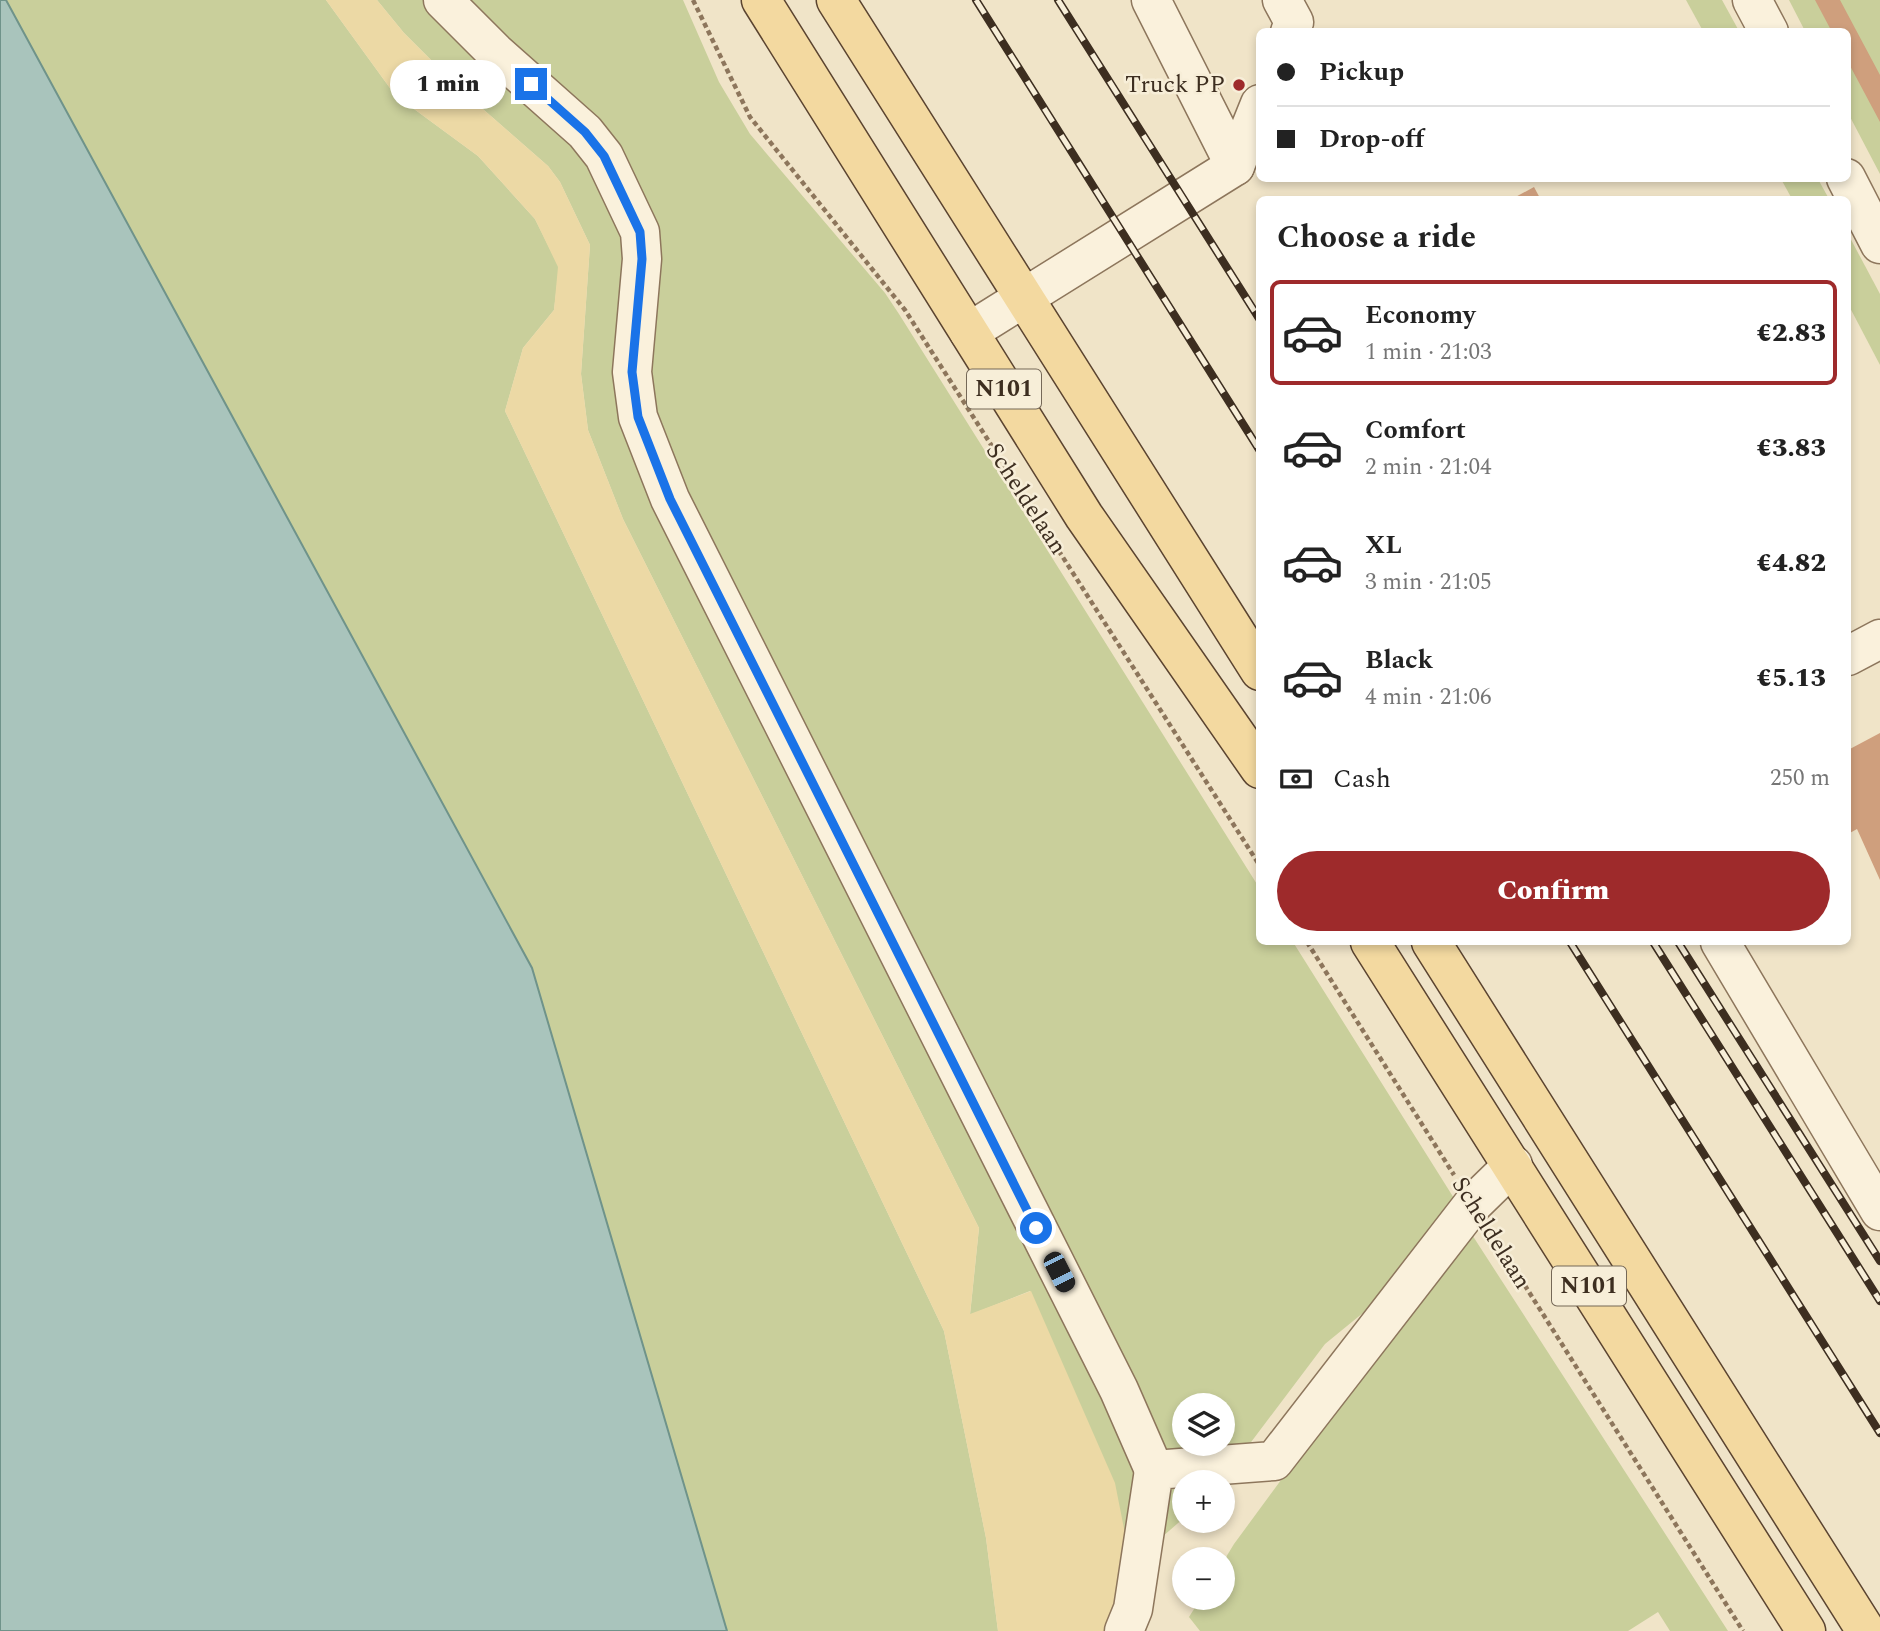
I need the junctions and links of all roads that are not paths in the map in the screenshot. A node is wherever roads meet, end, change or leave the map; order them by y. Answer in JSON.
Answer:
{"nodes":[{"id":1,"x":443,"y":0,"type":"edge"},
{"id":2,"x":761,"y":0,"type":"edge"},
{"id":3,"x":836,"y":0,"type":"edge"},
{"id":4,"x":1151,"y":0,"type":"edge"},
{"id":5,"x":1282,"y":0,"type":"edge"},
{"id":6,"x":1752,"y":0,"type":"edge"},
{"id":7,"x":1292,"y":28,"type":"edge"},
{"id":8,"x":1767,"y":28,"type":"edge"},
{"id":9,"x":1256,"y":114,"type":"edge"},
{"id":10,"x":1235,"y":166,"type":"junction"},
{"id":11,"x":1848,"y":182,"type":"edge"},
{"id":12,"x":1880,"y":244,"type":"edge"},
{"id":13,"x":1024,"y":298,"type":"junction"},
{"id":14,"x":968,"y":332,"type":"junction"},
{"id":15,"x":1880,"y":639,"type":"edge"},
{"id":16,"x":1851,"y":654,"type":"edge"},
{"id":17,"x":1256,"y":665,"type":"edge"},
{"id":18,"x":1256,"y":763,"type":"edge"},
{"id":19,"x":1372,"y":945,"type":"edge"},
{"id":20,"x":1433,"y":945,"type":"edge"},
{"id":21,"x":1722,"y":945,"type":"edge"},
{"id":22,"x":1513,"y":1165,"type":"junction"},
{"id":23,"x":1880,"y":1211,"type":"edge"},
{"id":24,"x":1154,"y":1470,"type":"junction"},
{"id":25,"x":1124,"y":1631,"type":"edge"},
{"id":26,"x":1806,"y":1631,"type":"edge"},
{"id":27,"x":1866,"y":1631,"type":"edge"}],
"edges":[{"from":1,"to":24,"type":"lane"},
{"from":2,"to":14,"type":"main road","name":"Scheldelaan","number":"N101"},
{"from":3,"to":13,"type":"main road","number":"N101"},
{"from":4,"to":10,"type":"lane"},
{"from":5,"to":7,"type":"lane"},
{"from":6,"to":8,"type":"lane"},
{"from":9,"to":10,"type":"lane"},
{"from":10,"to":13,"type":"lane"},
{"from":11,"to":12,"type":"lane"},
{"from":13,"to":14,"type":"lane"},
{"from":13,"to":17,"type":"main road","number":"N101"},
{"from":14,"to":18,"type":"main road","name":"Scheldelaan","number":"N101"},
{"from":15,"to":16,"type":"lane"},
{"from":19,"to":22,"type":"main road","number":"N101"},
{"from":20,"to":27,"type":"main road","number":"N101"},
{"from":21,"to":23,"type":"lane"},
{"from":22,"to":24,"type":"lane"},
{"from":22,"to":26,"type":"main road","number":"N101"},
{"from":24,"to":25,"type":"lane"}]}
